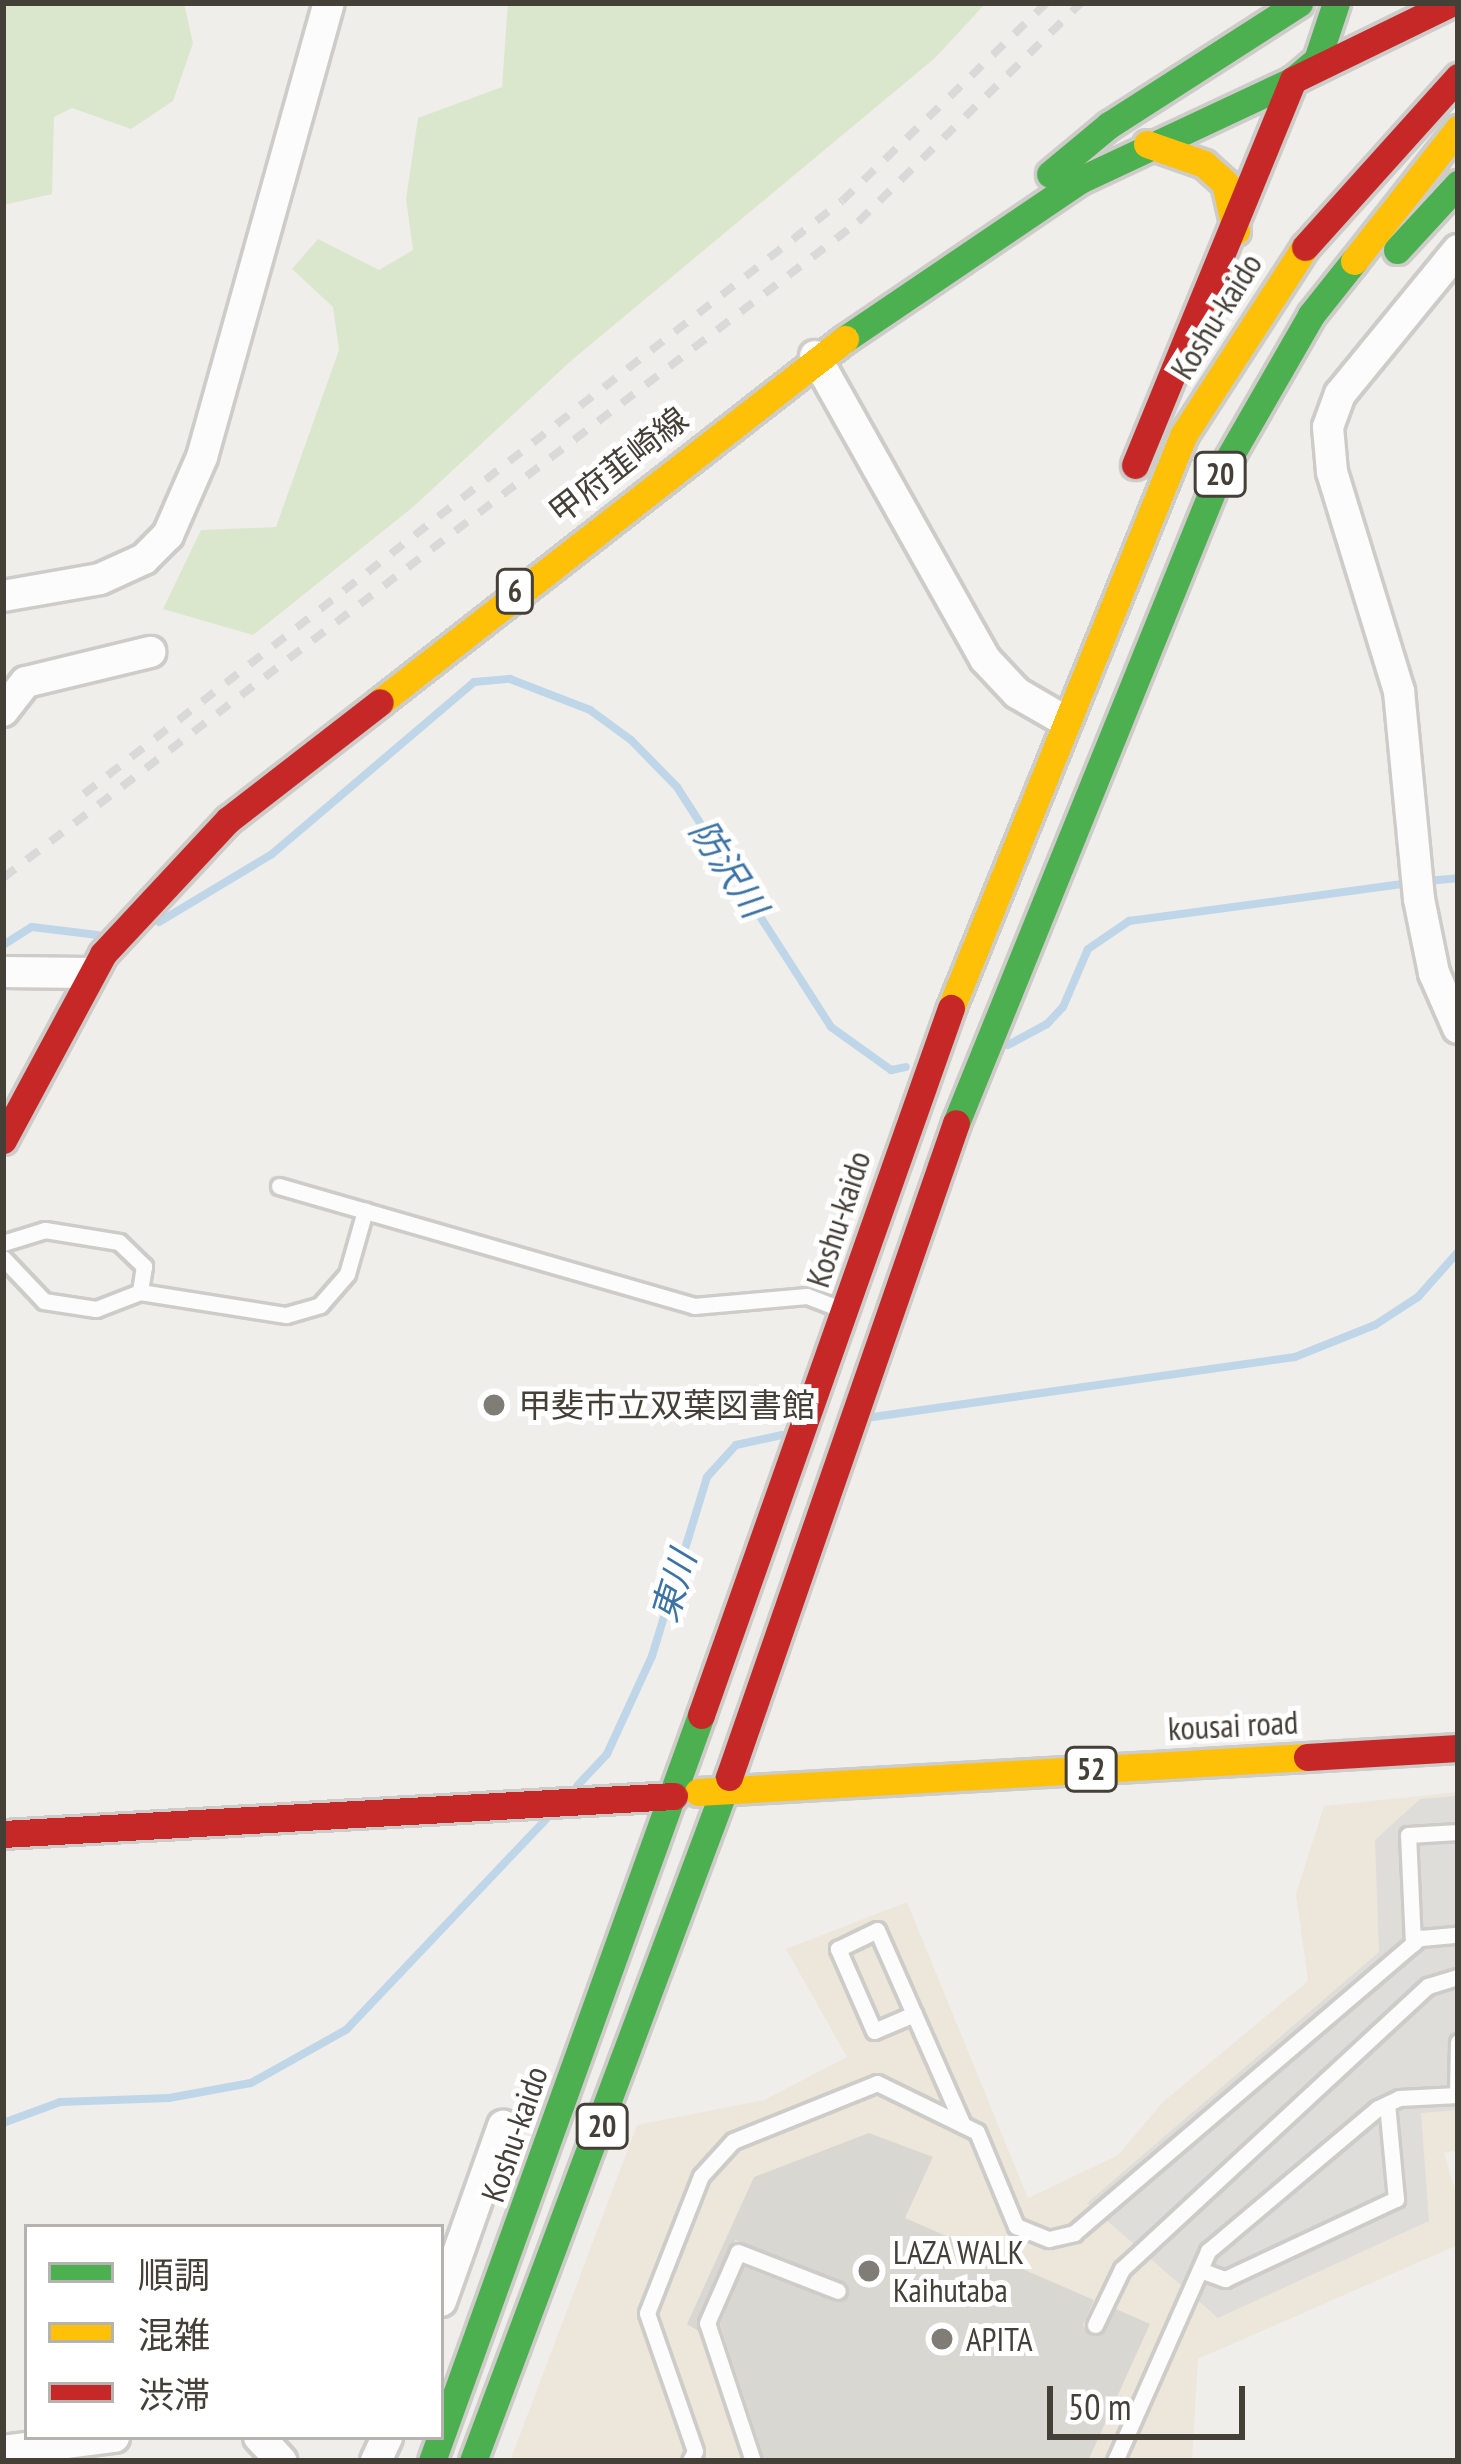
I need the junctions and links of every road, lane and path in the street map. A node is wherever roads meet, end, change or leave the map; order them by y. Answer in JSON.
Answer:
{"nodes":[{"id":1,"x":328,"y":3,"type":"edge"},
{"id":2,"x":1299,"y":3,"type":"edge"},
{"id":3,"x":1314,"y":3,"type":"edge"},
{"id":4,"x":1336,"y":3,"type":"edge"},
{"id":5,"x":1389,"y":3,"type":"edge"},
{"id":6,"x":1451,"y":3,"type":"edge"},
{"id":7,"x":1423,"y":20,"type":"junction"},
{"id":8,"x":1458,"y":77,"type":"edge"},
{"id":9,"x":1293,"y":80,"type":"junction"},
{"id":10,"x":1458,"y":129,"type":"edge"},
{"id":11,"x":1148,"y":144,"type":"junction"},
{"id":12,"x":1458,"y":184,"type":"edge"},
{"id":13,"x":1236,"y":231,"type":"junction"},
{"id":14,"x":1458,"y":250,"type":"edge"},
{"id":15,"x":904,"y":293,"type":"junction"},
{"id":16,"x":814,"y":356,"type":"junction"},
{"id":17,"x":1126,"y":488,"type":"dead end"},
{"id":18,"x":1098,"y":568,"type":"dead end"},
{"id":19,"x":3,"y":596,"type":"edge"},
{"id":20,"x":150,"y":652,"type":"dead end"},
{"id":21,"x":3,"y":711,"type":"edge"},
{"id":22,"x":1060,"y":718,"type":"junction"},
{"id":23,"x":1058,"y":862,"type":"junction"},
{"id":24,"x":97,"y":963,"type":"junction"},
{"id":25,"x":3,"y":972,"type":"edge"},
{"id":26,"x":1458,"y":1028,"type":"edge"},
{"id":27,"x":3,"y":1140,"type":"edge"},
{"id":28,"x":279,"y":1186,"type":"dead end"},
{"id":29,"x":365,"y":1211,"type":"junction"},
{"id":30,"x":3,"y":1243,"type":"edge"},
{"id":31,"x":3,"y":1258,"type":"edge"},
{"id":32,"x":140,"y":1292,"type":"junction"},
{"id":33,"x":846,"y":1311,"type":"junction"},
{"id":34,"x":887,"y":1325,"type":"junction"},
{"id":35,"x":1458,"y":1748,"type":"edge"},
{"id":36,"x":725,"y":1789,"type":"junction"},
{"id":37,"x":674,"y":1796,"type":"junction"},
{"id":38,"x":1458,"y":1832,"type":"edge"},
{"id":39,"x":3,"y":1834,"type":"edge"},
{"id":40,"x":1458,"y":1935,"type":"edge"},
{"id":41,"x":1413,"y":1944,"type":"junction"},
{"id":42,"x":1458,"y":1977,"type":"edge"},
{"id":43,"x":914,"y":2014,"type":"junction"},
{"id":44,"x":1458,"y":2042,"type":"edge"},
{"id":45,"x":1458,"y":2095,"type":"edge"},
{"id":46,"x":1387,"y":2104,"type":"junction"},
{"id":47,"x":963,"y":2125,"type":"junction"},
{"id":48,"x":503,"y":2126,"type":"dead end"},
{"id":49,"x":1200,"y":2270,"type":"junction"},
{"id":50,"x":838,"y":2291,"type":"dead end"},
{"id":51,"x":444,"y":2293,"type":"edge"},
{"id":52,"x":1095,"y":2325,"type":"dead end"},
{"id":53,"x":444,"y":2428,"type":"edge"},
{"id":54,"x":90,"y":2440,"type":"edge"},
{"id":55,"x":3,"y":2451,"type":"edge"},
{"id":56,"x":476,"y":2461,"type":"edge"},
{"id":57,"x":690,"y":2461,"type":"edge"},
{"id":58,"x":753,"y":2461,"type":"edge"},
{"id":59,"x":1115,"y":2461,"type":"edge"}],
"edges":[{"from":1,"to":19,"type":"street"},
{"from":2,"to":15,"type":"main road"},
{"from":3,"to":9,"type":"main road"},
{"from":4,"to":9,"type":"main road"},
{"from":5,"to":7,"type":"main road"},
{"from":6,"to":7,"type":"main road","name":"甲府韮崎線"},
{"from":7,"to":9,"type":"main road","name":"甲府韮崎線"},
{"from":8,"to":22,"type":"main road","name":"Koshu-kaido","number":"20"},
{"from":9,"to":11,"type":"main road","name":"甲府韮崎線","number":"6"},
{"from":9,"to":13,"type":"main road"},
{"from":10,"to":23,"type":"main road","number":"20"},
{"from":11,"to":13,"type":"main road"},
{"from":11,"to":15,"type":"main road","name":"甲府韮崎線","number":"6"},
{"from":12,"to":23,"type":"main road"},
{"from":13,"to":17,"type":"main road"},
{"from":14,"to":26,"type":"street"},
{"from":15,"to":16,"type":"main road","name":"甲府韮崎線","number":"6"},
{"from":16,"to":22,"type":"street"},
{"from":16,"to":24,"type":"main road","name":"甲府韮崎線","number":"6"},
{"from":18,"to":22,"type":"main road"},
{"from":20,"to":21,"type":"street"},
{"from":22,"to":33,"type":"main road","name":"Koshu-kaido","number":"20"},
{"from":23,"to":34,"type":"main road","number":"20"},
{"from":24,"to":25,"type":"street"},
{"from":24,"to":27,"type":"main road","name":"甲府韮崎線","number":"6"},
{"from":28,"to":29,"type":"lane"},
{"from":29,"to":32,"type":"lane"},
{"from":29,"to":33,"type":"lane"},
{"from":30,"to":32,"type":"lane"},
{"from":31,"to":32,"type":"lane"},
{"from":33,"to":34,"type":"lane"},
{"from":33,"to":37,"type":"main road","name":"Koshu-kaido","number":"20"},
{"from":34,"to":36,"type":"main road","number":"20"},
{"from":35,"to":36,"type":"main road","name":"kousai road","number":"52"},
{"from":36,"to":37,"type":"main road","number":"52"},
{"from":36,"to":56,"type":"main road","number":"20"},
{"from":37,"to":39,"type":"main road"},
{"from":37,"to":53,"type":"main road","name":"Koshu-kaido","number":"20"},
{"from":38,"to":41,"type":"lane"},
{"from":40,"to":41,"type":"lane"},
{"from":41,"to":47,"type":"lane"},
{"from":42,"to":52,"type":"lane"},
{"from":43,"to":43,"type":"lane"},
{"from":43,"to":47,"type":"lane"},
{"from":44,"to":45,"type":"lane"},
{"from":45,"to":46,"type":"lane"},
{"from":46,"to":49,"type":"lane"},
{"from":46,"to":49,"type":"lane"},
{"from":47,"to":57,"type":"lane"},
{"from":48,"to":51,"type":"street"},
{"from":49,"to":59,"type":"lane"},
{"from":50,"to":58,"type":"lane"},
{"from":54,"to":55,"type":"street"}]}
